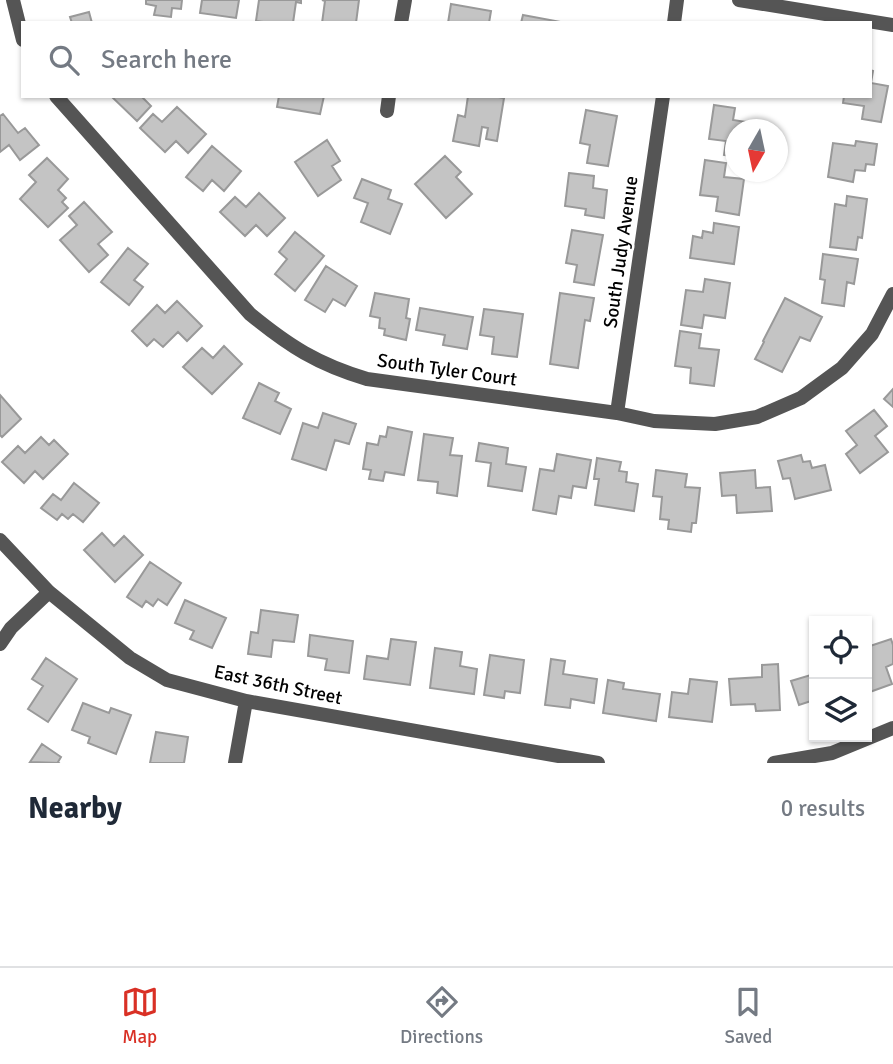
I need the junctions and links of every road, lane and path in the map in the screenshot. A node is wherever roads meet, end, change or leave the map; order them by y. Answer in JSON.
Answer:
{"nodes":[{"id":1,"x":13,"y":0,"type":"edge"},
{"id":2,"x":405,"y":0,"type":"edge"},
{"id":3,"x":677,"y":0,"type":"edge"},
{"id":4,"x":738,"y":0,"type":"edge"},
{"id":5,"x":822,"y":7,"type":"edge"},
{"id":6,"x":401,"y":21,"type":"edge"},
{"id":7,"x":674,"y":21,"type":"edge"},
{"id":8,"x":893,"y":25,"type":"edge"},
{"id":9,"x":21,"y":32,"type":"edge"},
{"id":10,"x":58,"y":98,"type":"edge"},
{"id":11,"x":663,"y":98,"type":"edge"},
{"id":12,"x":893,"y":295,"type":"edge"},
{"id":13,"x":617,"y":413,"type":"junction"},
{"id":14,"x":0,"y":540,"type":"edge"},
{"id":15,"x":49,"y":592,"type":"junction"},
{"id":16,"x":0,"y":644,"type":"edge"},
{"id":17,"x":246,"y":701,"type":"junction"},
{"id":18,"x":893,"y":728,"type":"edge"},
{"id":19,"x":833,"y":758,"type":"edge"},
{"id":20,"x":235,"y":763,"type":"edge"},
{"id":21,"x":598,"y":763,"type":"edge"},
{"id":22,"x":774,"y":763,"type":"edge"}],
"edges":[{"from":1,"to":9,"type":"street"},
{"from":2,"to":6,"type":"street"},
{"from":3,"to":7,"type":"street"},
{"from":4,"to":5,"type":"street"},
{"from":5,"to":8,"type":"street"},
{"from":10,"to":13,"type":"street","name":"South Tyler Court"},
{"from":11,"to":13,"type":"street","name":"South Judy Avenue"},
{"from":12,"to":13,"type":"street","name":"South Tyler Court"},
{"from":14,"to":15,"type":"street","name":"East 36th Street"},
{"from":15,"to":16,"type":"street"},
{"from":15,"to":17,"type":"street","name":"East 36th Street"},
{"from":17,"to":20,"type":"street"},
{"from":17,"to":21,"type":"street","name":"East 36th Street"},
{"from":18,"to":19,"type":"street"},
{"from":19,"to":22,"type":"street"}]}
